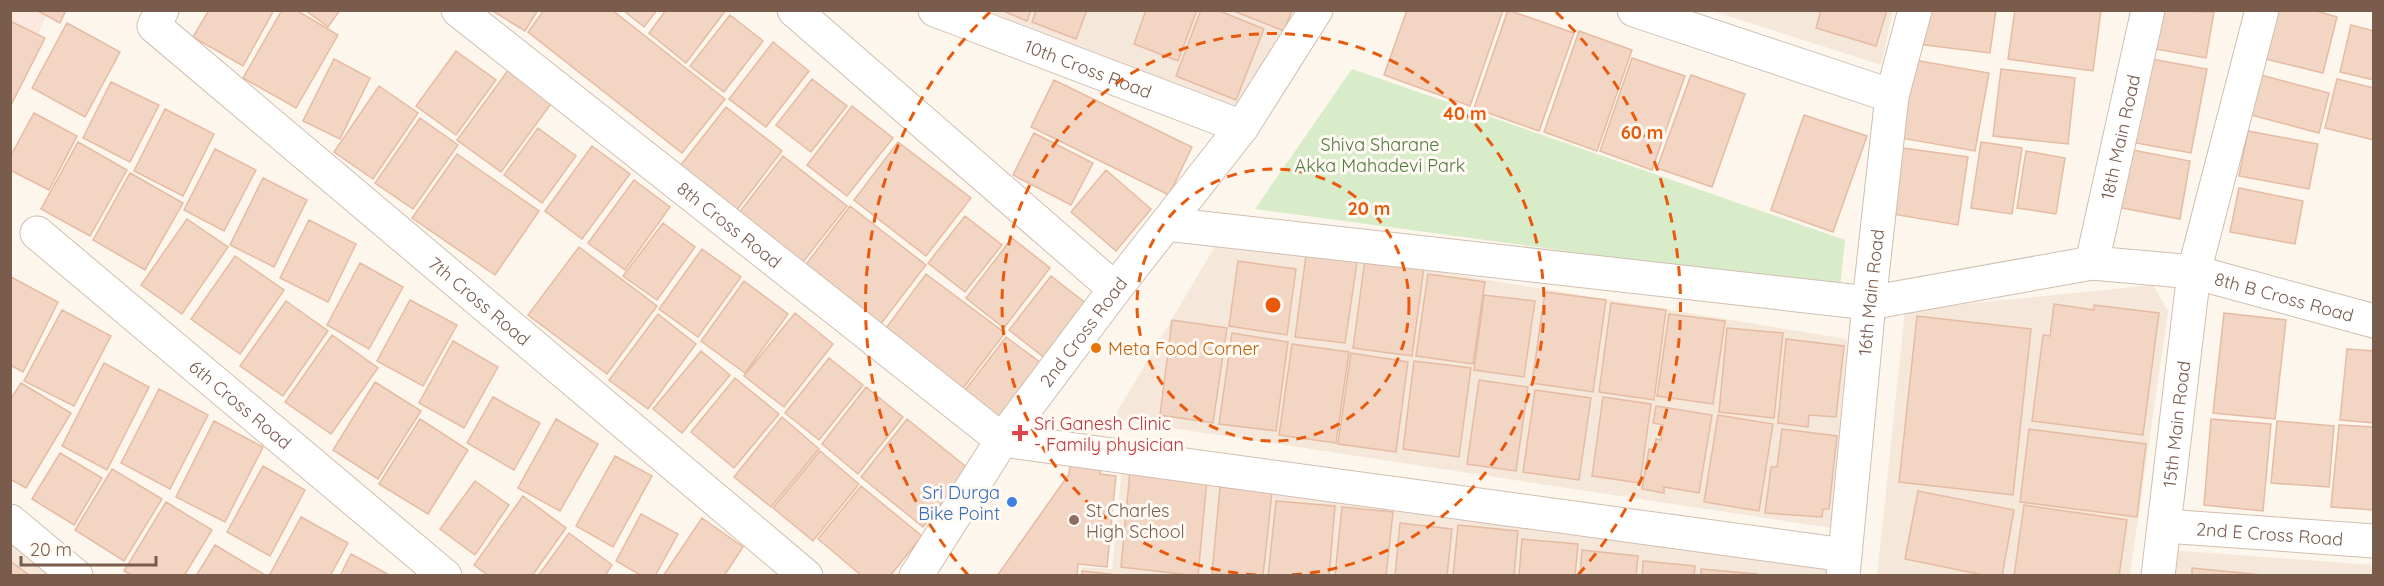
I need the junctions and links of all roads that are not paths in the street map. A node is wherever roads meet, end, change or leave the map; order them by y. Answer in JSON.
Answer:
{"nodes":[{"id":1,"x":458,"y":10,"type":"edge"},
{"id":2,"x":794,"y":10,"type":"edge"},
{"id":3,"x":935,"y":10,"type":"edge"},
{"id":4,"x":1316,"y":10,"type":"edge"},
{"id":5,"x":1634,"y":10,"type":"edge"},
{"id":6,"x":1915,"y":10,"type":"edge"},
{"id":7,"x":2148,"y":10,"type":"edge"},
{"id":8,"x":2262,"y":10,"type":"edge"},
{"id":9,"x":158,"y":18,"type":"edge"},
{"id":10,"x":1892,"y":96,"type":"junction"},
{"id":11,"x":1242,"y":127,"type":"junction"},
{"id":12,"x":1166,"y":224,"type":"junction"},
{"id":13,"x":37,"y":233,"type":"dead end"},
{"id":14,"x":2092,"y":263,"type":"junction"},
{"id":15,"x":2194,"y":272,"type":"junction"},
{"id":16,"x":1114,"y":289,"type":"junction"},
{"id":17,"x":1869,"y":303,"type":"junction"},
{"id":18,"x":2373,"y":321,"type":"edge"},
{"id":19,"x":1002,"y":440,"type":"junction"},
{"id":20,"x":10,"y":521,"type":"edge"},
{"id":21,"x":2164,"y":526,"type":"junction"},
{"id":22,"x":2373,"y":541,"type":"edge"},
{"id":23,"x":1844,"y":565,"type":"edge"},
{"id":24,"x":76,"y":576,"type":"edge"},
{"id":25,"x":445,"y":576,"type":"edge"},
{"id":26,"x":806,"y":576,"type":"edge"},
{"id":27,"x":916,"y":576,"type":"edge"},
{"id":28,"x":2158,"y":576,"type":"edge"}],
"edges":[{"from":1,"to":19,"type":"street","name":"8th Cross Road"},
{"from":2,"to":16,"type":"street"},
{"from":3,"to":11,"type":"street","name":"10th Cross Road"},
{"from":4,"to":11,"type":"street","name":"2nd Cross Road"},
{"from":5,"to":10,"type":"street"},
{"from":6,"to":10,"type":"street","name":"16th Main Road"},
{"from":7,"to":14,"type":"street","name":"18th Main Road"},
{"from":8,"to":15,"type":"street","name":"15th Main Road"},
{"from":9,"to":26,"type":"street","name":"7th Cross Road"},
{"from":10,"to":17,"type":"street","name":"16th Main Road"},
{"from":11,"to":12,"type":"street","name":"2nd Cross Road"},
{"from":12,"to":16,"type":"street","name":"2nd Cross Road"},
{"from":12,"to":17,"type":"street","name":"8th B Cross Road"},
{"from":13,"to":25,"type":"street","name":"6th Cross Road"},
{"from":14,"to":15,"type":"street","name":"8th B Cross Road"},
{"from":14,"to":17,"type":"street","name":"8th B Cross Road"},
{"from":15,"to":18,"type":"street","name":"8th B Cross Road"},
{"from":15,"to":21,"type":"street","name":"15th Main Road"},
{"from":16,"to":19,"type":"street","name":"2nd Cross Road"},
{"from":17,"to":23,"type":"street","name":"16th Main Road"},
{"from":19,"to":23,"type":"street"},
{"from":19,"to":27,"type":"street","name":"2nd Cross Road"},
{"from":20,"to":24,"type":"street"},
{"from":21,"to":22,"type":"street","name":"2nd E Cross Road"},
{"from":21,"to":28,"type":"street","name":"15th Main Road"}]}
